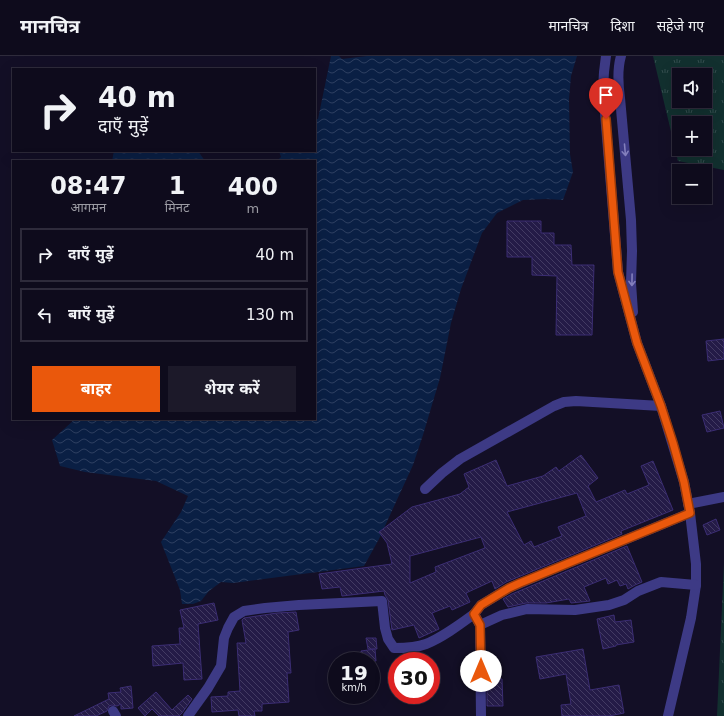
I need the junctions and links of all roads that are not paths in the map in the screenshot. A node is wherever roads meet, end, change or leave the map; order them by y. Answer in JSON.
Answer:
{"nodes":[{"id":1,"x":606,"y":56,"type":"edge"},
{"id":2,"x":621,"y":56,"type":"edge"},
{"id":3,"x":633,"y":326,"type":"junction"},
{"id":4,"x":661,"y":406,"type":"junction"},
{"id":5,"x":426,"y":489,"type":"dead end"},
{"id":6,"x":724,"y":496,"type":"edge"},
{"id":7,"x":689,"y":509,"type":"junction"},
{"id":8,"x":696,"y":585,"type":"junction"},
{"id":9,"x":474,"y":614,"type":"junction"},
{"id":10,"x":480,"y":625,"type":"junction"},
{"id":11,"x":188,"y":716,"type":"edge"},
{"id":12,"x":481,"y":716,"type":"edge"},
{"id":13,"x":668,"y":716,"type":"edge"}],
"edges":[{"from":1,"to":3,"type":"street"},
{"from":2,"to":3,"type":"street","one_way":true},
{"from":3,"to":4,"type":"street"},
{"from":4,"to":5,"type":"street"},
{"from":4,"to":7,"type":"street"},
{"from":6,"to":7,"type":"street"},
{"from":7,"to":8,"type":"street"},
{"from":7,"to":9,"type":"street"},
{"from":8,"to":10,"type":"street"},
{"from":8,"to":13,"type":"street"},
{"from":9,"to":10,"type":"street"},
{"from":9,"to":11,"type":"street"},
{"from":10,"to":12,"type":"street"}]}
